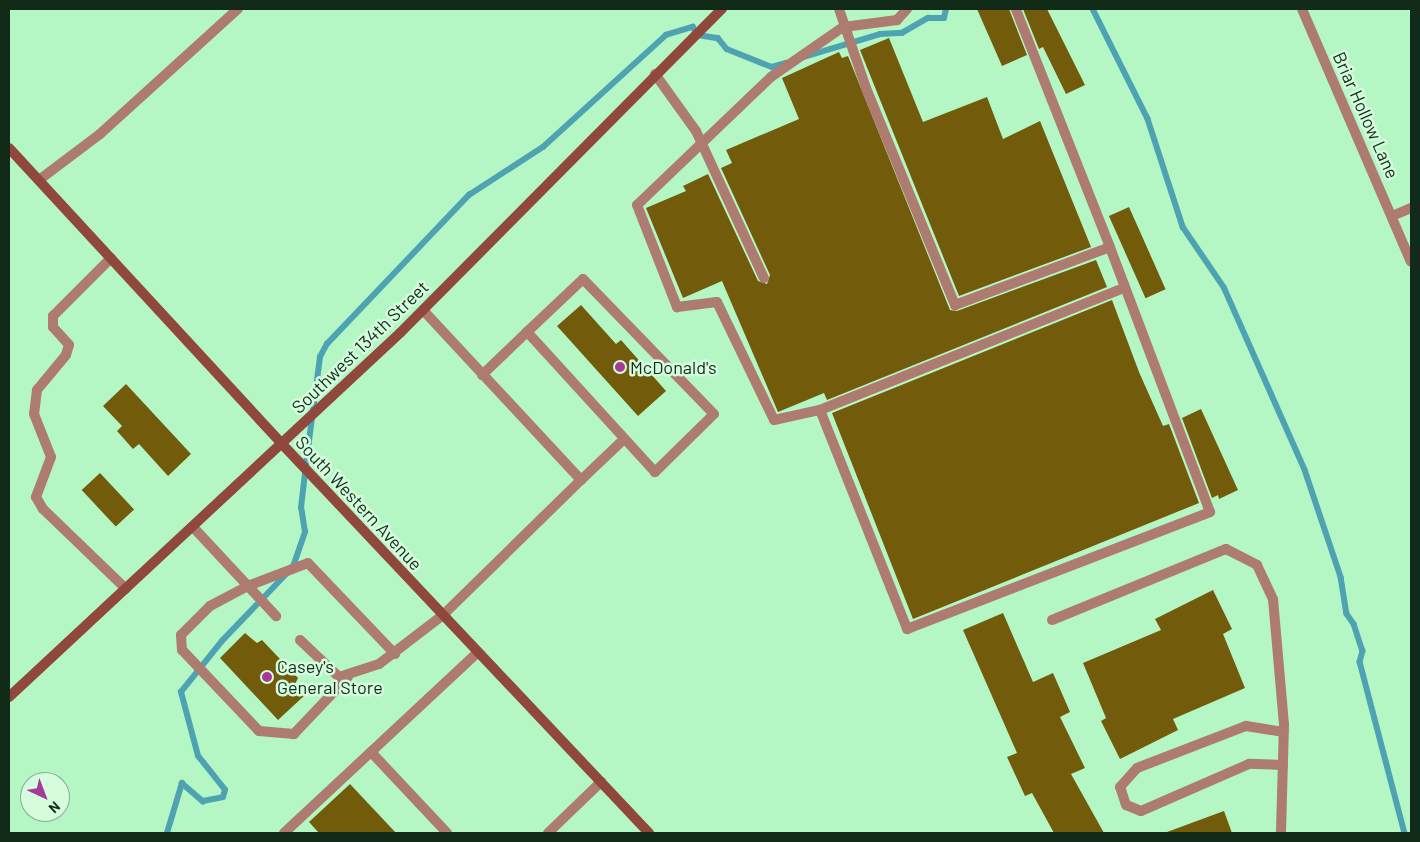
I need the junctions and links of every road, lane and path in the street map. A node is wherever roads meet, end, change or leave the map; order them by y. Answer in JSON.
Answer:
{"nodes":[{"id":1,"x":238,"y":9,"type":"edge"},
{"id":2,"x":722,"y":9,"type":"edge"},
{"id":3,"x":840,"y":9,"type":"edge"},
{"id":4,"x":907,"y":9,"type":"edge"},
{"id":5,"x":1016,"y":9,"type":"edge"},
{"id":6,"x":1302,"y":9,"type":"edge"},
{"id":7,"x":843,"y":27,"type":"junction"},
{"id":8,"x":655,"y":74,"type":"junction"},
{"id":9,"x":702,"y":142,"type":"junction"},
{"id":10,"x":9,"y":148,"type":"edge"},
{"id":11,"x":40,"y":180,"type":"junction"},
{"id":12,"x":1411,"y":208,"type":"edge"},
{"id":13,"x":1392,"y":216,"type":"junction"},
{"id":14,"x":1110,"y":247,"type":"junction"},
{"id":15,"x":111,"y":258,"type":"junction"},
{"id":16,"x":1411,"y":262,"type":"edge"},
{"id":17,"x":764,"y":278,"type":"dead end"},
{"id":18,"x":1123,"y":288,"type":"junction"},
{"id":19,"x":423,"y":310,"type":"junction"},
{"id":20,"x":527,"y":332,"type":"junction"},
{"id":21,"x":482,"y":375,"type":"junction"},
{"id":22,"x":820,"y":410,"type":"junction"},
{"id":23,"x":624,"y":439,"type":"junction"},
{"id":24,"x":282,"y":444,"type":"junction"},
{"id":25,"x":581,"y":480,"type":"junction"},
{"id":26,"x":193,"y":527,"type":"junction"},
{"id":27,"x":248,"y":586,"type":"junction"},
{"id":28,"x":126,"y":589,"type":"junction"},
{"id":29,"x":443,"y":615,"type":"junction"},
{"id":30,"x":276,"y":616,"type":"dead end"},
{"id":31,"x":1052,"y":620,"type":"dead end"},
{"id":32,"x":300,"y":640,"type":"dead end"},
{"id":33,"x":478,"y":652,"type":"junction"},
{"id":34,"x":395,"y":654,"type":"junction"},
{"id":35,"x":348,"y":677,"type":"junction"},
{"id":36,"x":9,"y":697,"type":"edge"},
{"id":37,"x":1284,"y":732,"type":"junction"},
{"id":38,"x":370,"y":752,"type":"junction"},
{"id":39,"x":1283,"y":765,"type":"junction"},
{"id":40,"x":601,"y":782,"type":"junction"},
{"id":41,"x":284,"y":833,"type":"edge"},
{"id":42,"x":447,"y":833,"type":"edge"},
{"id":43,"x":548,"y":833,"type":"edge"},
{"id":44,"x":649,"y":833,"type":"edge"},
{"id":45,"x":1280,"y":833,"type":"edge"}],
"edges":[{"from":1,"to":11,"type":"street"},
{"from":2,"to":8,"type":"main road","name":"Southwest 134th Street"},
{"from":3,"to":7,"type":"street"},
{"from":4,"to":7,"type":"street"},
{"from":5,"to":14,"type":"street"},
{"from":6,"to":13,"type":"street","name":"Briar Hollow Lane"},
{"from":7,"to":9,"type":"street"},
{"from":7,"to":14,"type":"street"},
{"from":8,"to":9,"type":"street"},
{"from":8,"to":19,"type":"main road","name":"Southwest 134th Street"},
{"from":9,"to":17,"type":"street"},
{"from":9,"to":22,"type":"street"},
{"from":10,"to":11,"type":"main road","name":"South Western Avenue"},
{"from":11,"to":15,"type":"main road","name":"South Western Avenue"},
{"from":12,"to":13,"type":"street"},
{"from":13,"to":16,"type":"street","name":"Briar Hollow Lane"},
{"from":14,"to":18,"type":"street"},
{"from":15,"to":24,"type":"main road","name":"South Western Avenue"},
{"from":15,"to":28,"type":"street"},
{"from":18,"to":22,"type":"street"},
{"from":18,"to":22,"type":"street"},
{"from":19,"to":21,"type":"street"},
{"from":19,"to":24,"type":"main road","name":"Southwest 134th Street"},
{"from":20,"to":21,"type":"street"},
{"from":20,"to":23,"type":"street"},
{"from":20,"to":23,"type":"street"},
{"from":21,"to":25,"type":"street"},
{"from":23,"to":25,"type":"street"},
{"from":24,"to":26,"type":"main road","name":"Southwest 134th Street"},
{"from":24,"to":29,"type":"main road","name":"South Western Avenue"},
{"from":25,"to":29,"type":"street"},
{"from":26,"to":27,"type":"street"},
{"from":26,"to":28,"type":"main road","name":"Southwest 134th Street"},
{"from":27,"to":30,"type":"street"},
{"from":27,"to":34,"type":"street"},
{"from":27,"to":35,"type":"street"},
{"from":28,"to":36,"type":"main road","name":"Southwest 134th Street"},
{"from":29,"to":33,"type":"main road","name":"South Western Avenue"},
{"from":29,"to":34,"type":"street"},
{"from":31,"to":37,"type":"street"},
{"from":32,"to":35,"type":"street"},
{"from":33,"to":38,"type":"street"},
{"from":33,"to":40,"type":"main road","name":"South Western Avenue"},
{"from":34,"to":35,"type":"street"},
{"from":37,"to":39,"type":"street"},
{"from":37,"to":39,"type":"street"},
{"from":38,"to":41,"type":"street"},
{"from":38,"to":42,"type":"street"},
{"from":39,"to":45,"type":"street"},
{"from":40,"to":43,"type":"street"},
{"from":40,"to":44,"type":"main road","name":"South Western Avenue"}]}
